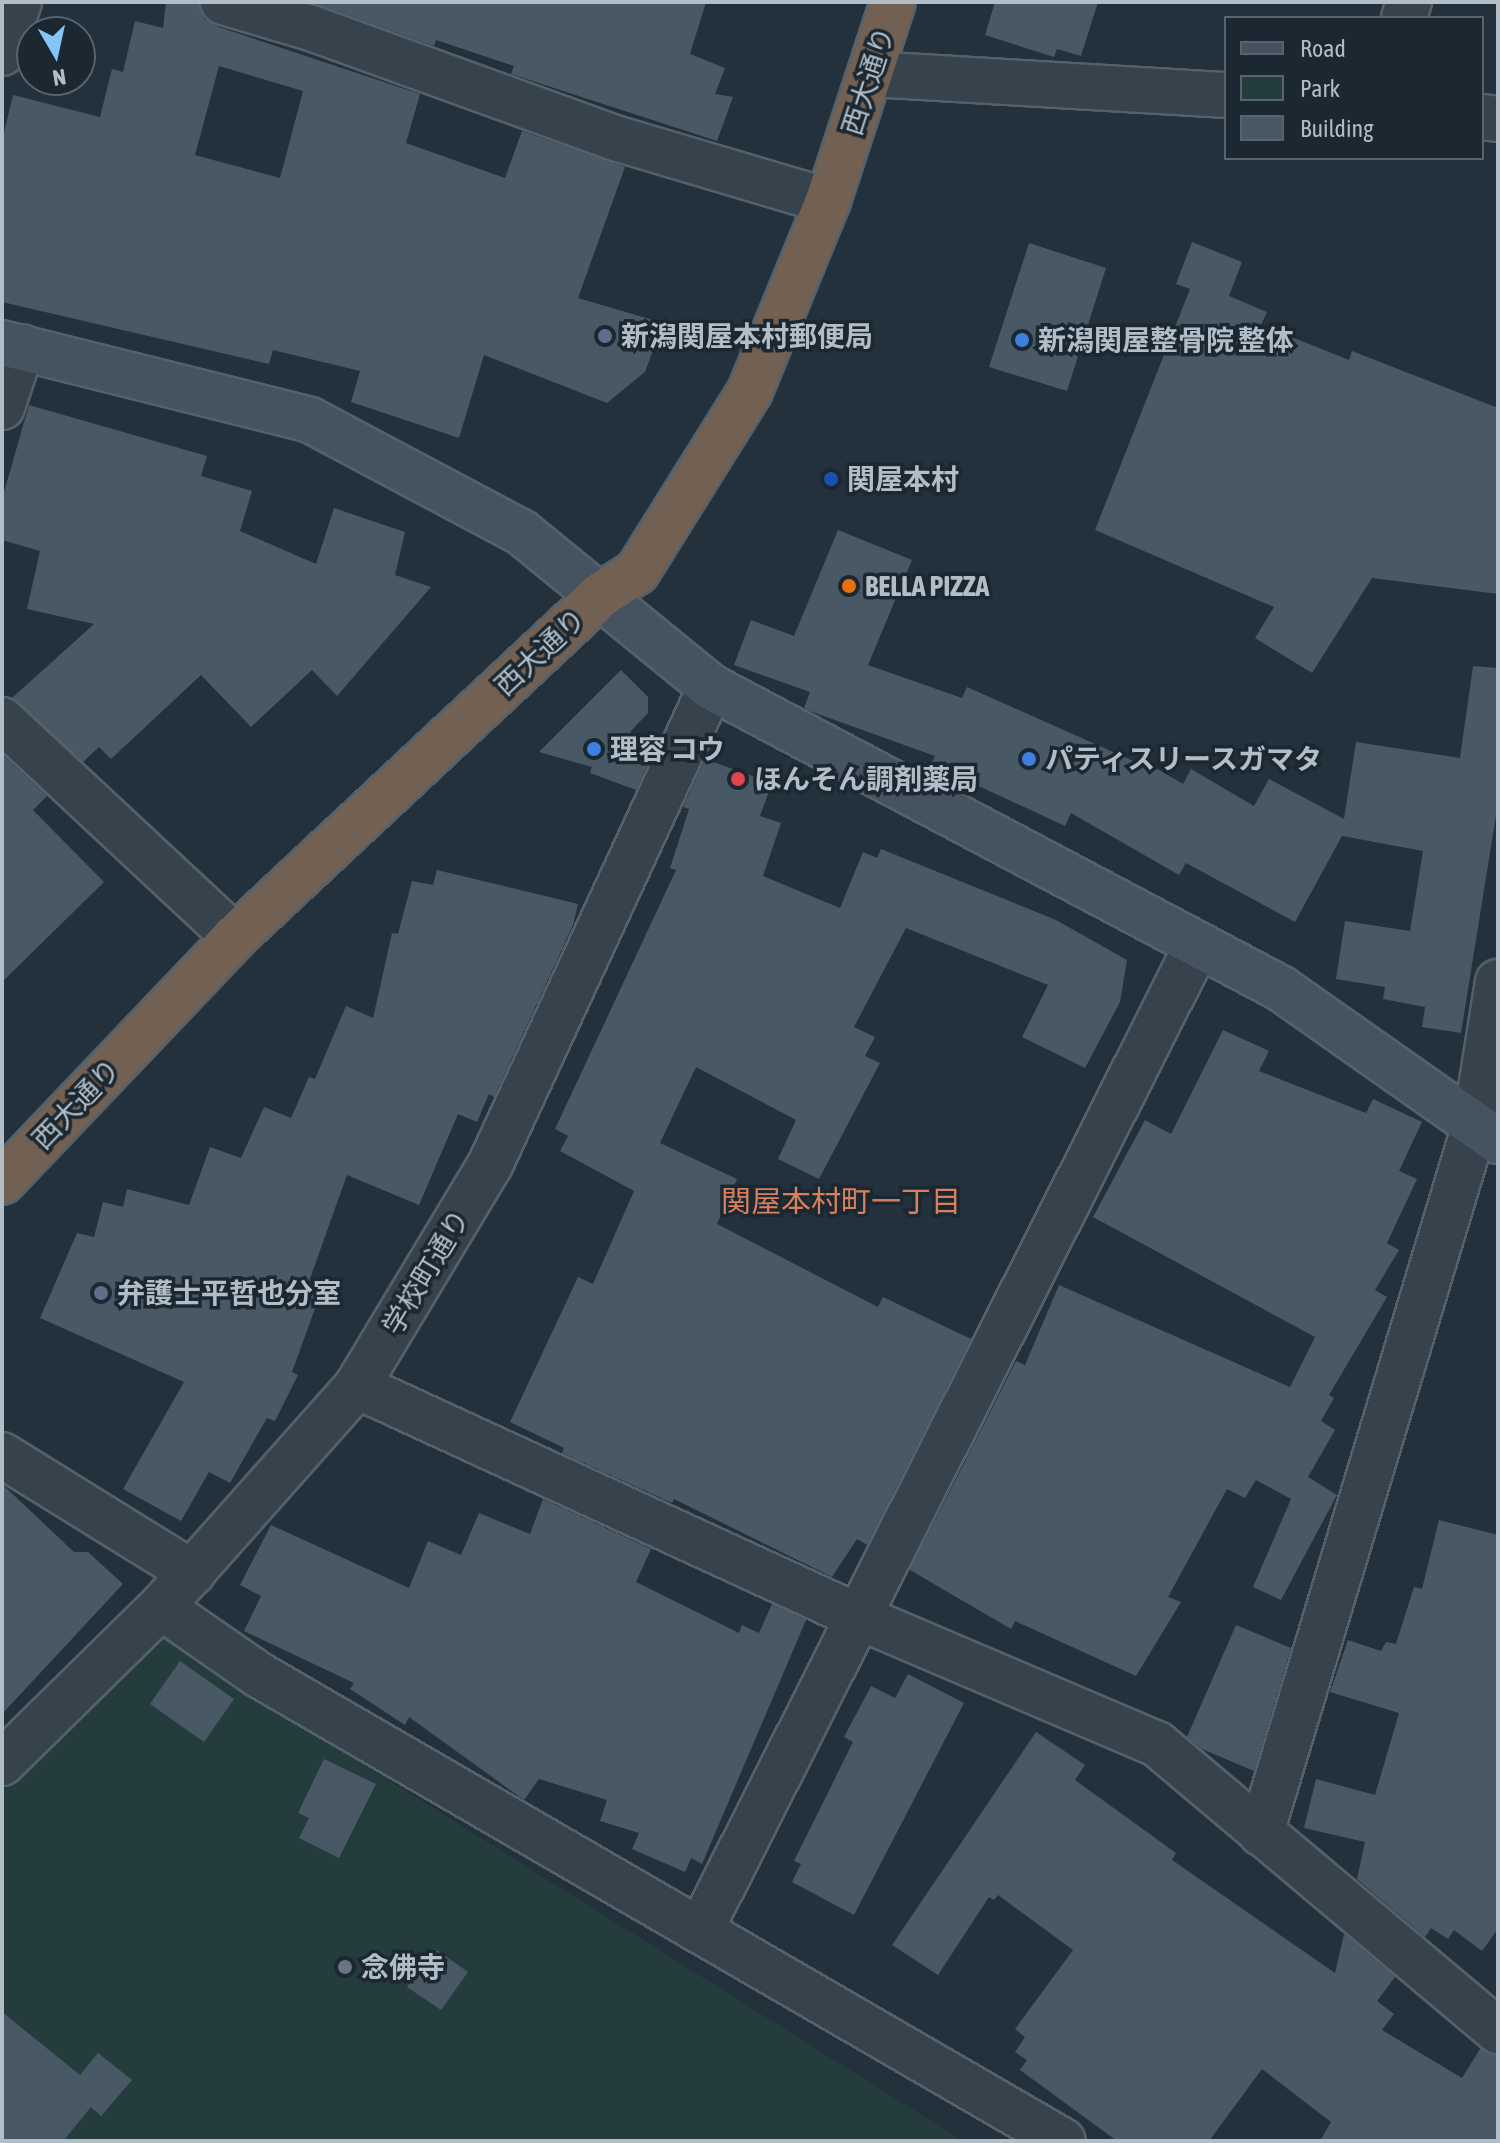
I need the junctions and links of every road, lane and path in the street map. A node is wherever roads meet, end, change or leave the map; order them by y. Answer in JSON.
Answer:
{"nodes":[{"id":1,"x":19,"y":2,"type":"edge"},
{"id":2,"x":223,"y":2,"type":"edge"},
{"id":3,"x":893,"y":2,"type":"edge"},
{"id":4,"x":2,"y":53,"type":"edge"},
{"id":5,"x":872,"y":74,"type":"junction"},
{"id":6,"x":1224,"y":95,"type":"edge"},
{"id":7,"x":828,"y":201,"type":"junction"},
{"id":8,"x":12,"y":345,"type":"edge"},
{"id":9,"x":2,"y":407,"type":"edge"},
{"id":10,"x":602,"y":594,"type":"junction"},
{"id":11,"x":711,"y":687,"type":"junction"},
{"id":12,"x":2,"y":720,"type":"edge"},
{"id":13,"x":235,"y":937,"type":"junction"},
{"id":14,"x":1197,"y":946,"type":"junction"},
{"id":15,"x":1498,"y":982,"type":"edge"},
{"id":16,"x":1487,"y":1133,"type":"edge"},
{"id":17,"x":2,"y":1182,"type":"edge"},
{"id":18,"x":357,"y":1386,"type":"junction"},
{"id":19,"x":2,"y":1455,"type":"edge"},
{"id":20,"x":192,"y":1573,"type":"junction"},
{"id":21,"x":161,"y":1607,"type":"junction"},
{"id":22,"x":859,"y":1617,"type":"junction"},
{"id":23,"x":2,"y":1763,"type":"edge"},
{"id":24,"x":1261,"y":1833,"type":"junction"},
{"id":25,"x":700,"y":1931,"type":"junction"},
{"id":26,"x":1498,"y":2031,"type":"edge"},
{"id":27,"x":1063,"y":2141,"type":"edge"}],
"edges":[{"from":1,"to":4,"type":"street"},
{"from":2,"to":7,"type":"street"},
{"from":3,"to":5,"type":"highway","name":"西大通り"},
{"from":5,"to":6,"type":"street"},
{"from":5,"to":7,"type":"highway","name":"西大通り"},
{"from":7,"to":10,"type":"highway","name":"西大通り"},
{"from":8,"to":9,"type":"street"},
{"from":8,"to":10,"type":"street"},
{"from":10,"to":11,"type":"street"},
{"from":10,"to":13,"type":"highway","name":"西大通り"},
{"from":11,"to":14,"type":"street"},
{"from":11,"to":18,"type":"street","name":"学校町通り"},
{"from":12,"to":13,"type":"street"},
{"from":13,"to":17,"type":"highway","name":"西大通り"},
{"from":14,"to":16,"type":"street"},
{"from":14,"to":22,"type":"street"},
{"from":15,"to":16,"type":"street"},
{"from":16,"to":24,"type":"street"},
{"from":18,"to":20,"type":"street","name":"学校町通り"},
{"from":18,"to":22,"type":"street"},
{"from":19,"to":20,"type":"street"},
{"from":20,"to":21,"type":"street","name":"学校町通り"},
{"from":21,"to":23,"type":"street","name":"学校町通り"},
{"from":21,"to":25,"type":"street"},
{"from":22,"to":24,"type":"street"},
{"from":22,"to":25,"type":"street"},
{"from":24,"to":26,"type":"street"},
{"from":25,"to":27,"type":"street"}]}
